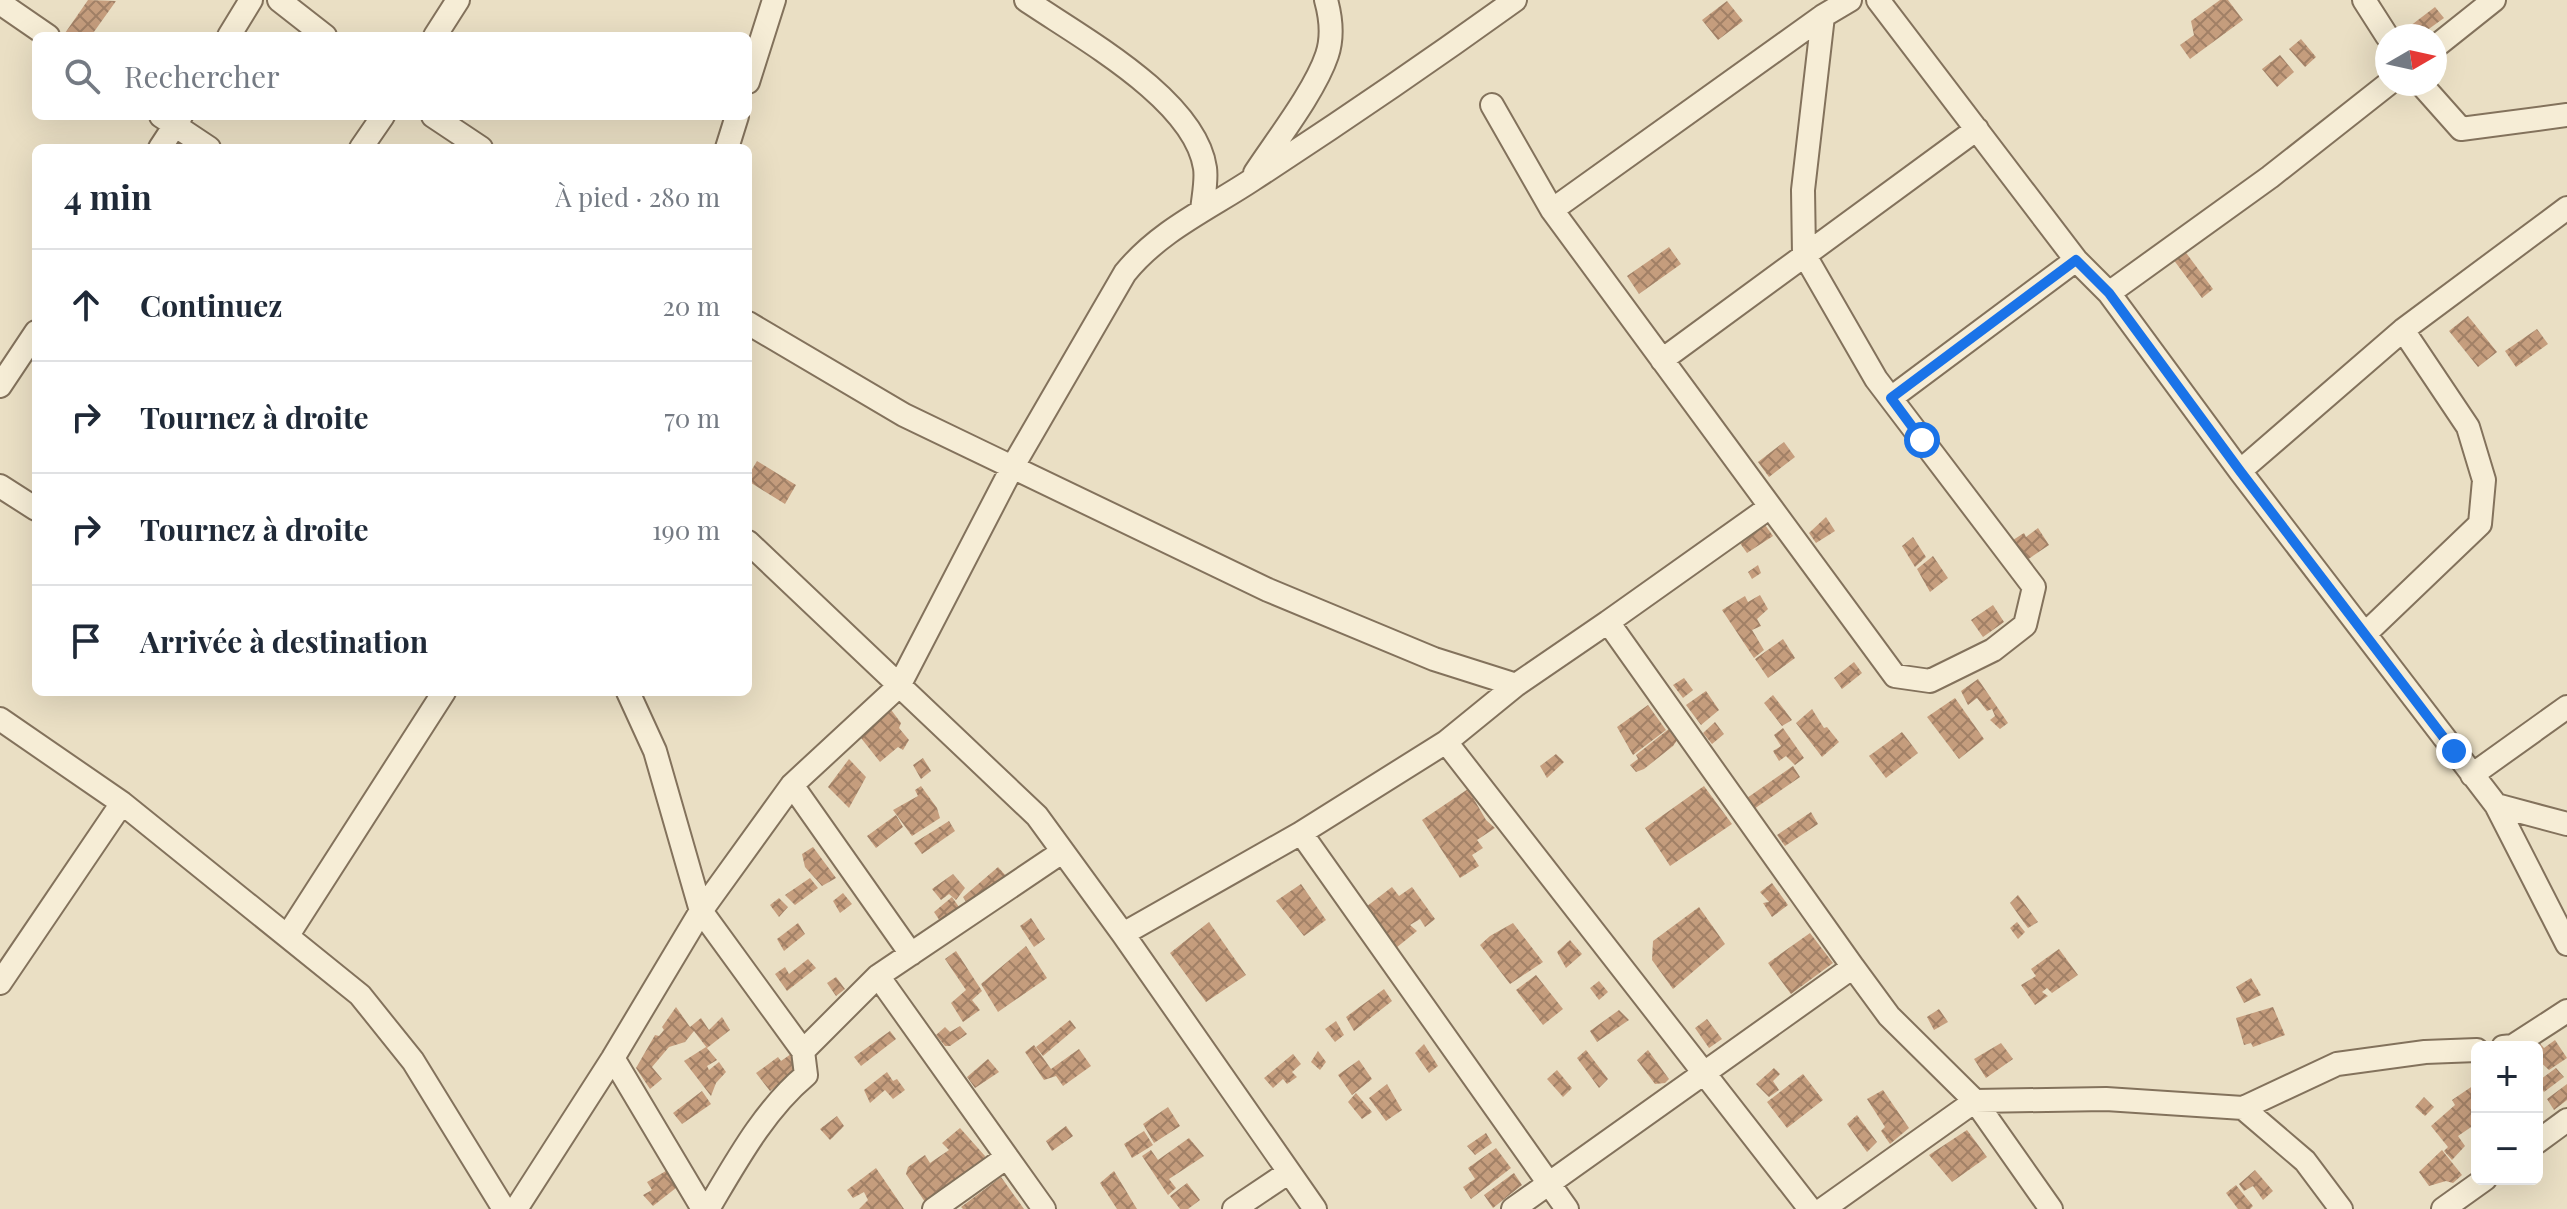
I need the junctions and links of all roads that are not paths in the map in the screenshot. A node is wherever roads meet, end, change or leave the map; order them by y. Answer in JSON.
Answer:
{"nodes":[{"id":1,"x":251,"y":0,"type":"edge"},
{"id":2,"x":279,"y":0,"type":"edge"},
{"id":3,"x":458,"y":0,"type":"edge"},
{"id":4,"x":774,"y":0,"type":"edge"},
{"id":5,"x":1026,"y":0,"type":"edge"},
{"id":6,"x":1326,"y":0,"type":"edge"},
{"id":7,"x":1515,"y":0,"type":"edge"},
{"id":8,"x":1850,"y":0,"type":"edge"},
{"id":9,"x":1878,"y":0,"type":"edge"},
{"id":10,"x":2364,"y":0,"type":"edge"},
{"id":11,"x":2494,"y":0,"type":"edge"},
{"id":12,"x":0,"y":3,"type":"edge"},
{"id":13,"x":1823,"y":16,"type":"junction"},
{"id":14,"x":2379,"y":24,"type":"edge"},
{"id":15,"x":42,"y":32,"type":"edge"},
{"id":16,"x":231,"y":32,"type":"edge"},
{"id":17,"x":320,"y":32,"type":"edge"},
{"id":18,"x":438,"y":32,"type":"edge"},
{"id":19,"x":2447,"y":37,"type":"edge"},
{"id":20,"x":752,"y":69,"type":"edge"},
{"id":21,"x":2375,"y":94,"type":"edge"},
{"id":22,"x":2432,"y":96,"type":"edge"},
{"id":23,"x":1492,"y":105,"type":"dead end"},
{"id":24,"x":2567,"y":115,"type":"edge"},
{"id":25,"x":172,"y":120,"type":"edge"},
{"id":26,"x":173,"y":120,"type":"edge"},
{"id":27,"x":380,"y":120,"type":"edge"},
{"id":28,"x":439,"y":120,"type":"edge"},
{"id":29,"x":736,"y":120,"type":"edge"},
{"id":30,"x":1977,"y":129,"type":"junction"},
{"id":31,"x":162,"y":144,"type":"edge"},
{"id":32,"x":204,"y":144,"type":"edge"},
{"id":33,"x":364,"y":144,"type":"edge"},
{"id":34,"x":475,"y":144,"type":"edge"},
{"id":35,"x":728,"y":144,"type":"edge"},
{"id":36,"x":1250,"y":181,"type":"junction"},
{"id":37,"x":2567,"y":208,"type":"edge"},
{"id":38,"x":1552,"y":210,"type":"junction"},
{"id":39,"x":1202,"y":211,"type":"junction"},
{"id":40,"x":1804,"y":254,"type":"junction"},
{"id":41,"x":2076,"y":260,"type":"junction"},
{"id":42,"x":2109,"y":293,"type":"junction"},
{"id":43,"x":752,"y":325,"type":"edge"},
{"id":44,"x":2403,"y":330,"type":"junction"},
{"id":45,"x":32,"y":338,"type":"edge"},
{"id":46,"x":1662,"y":360,"type":"junction"},
{"id":47,"x":0,"y":386,"type":"edge"},
{"id":48,"x":1891,"y":398,"type":"junction"},
{"id":49,"x":1013,"y":466,"type":"junction"},
{"id":50,"x":2240,"y":471,"type":"junction"},
{"id":51,"x":0,"y":486,"type":"edge"},
{"id":52,"x":32,"y":506,"type":"edge"},
{"id":53,"x":1770,"y":507,"type":"junction"},
{"id":54,"x":752,"y":546,"type":"edge"},
{"id":55,"x":1608,"y":622,"type":"junction"},
{"id":56,"x":2365,"y":634,"type":"junction"},
{"id":57,"x":1516,"y":685,"type":"junction"},
{"id":58,"x":899,"y":686,"type":"junction"},
{"id":59,"x":441,"y":696,"type":"edge"},
{"id":60,"x":630,"y":696,"type":"edge"},
{"id":61,"x":2567,"y":707,"type":"edge"},
{"id":62,"x":0,"y":719,"type":"edge"},
{"id":63,"x":1446,"y":742,"type":"junction"},
{"id":64,"x":2472,"y":775,"type":"junction"},
{"id":65,"x":792,"y":785,"type":"junction"},
{"id":66,"x":122,"y":803,"type":"junction"},
{"id":67,"x":2496,"y":805,"type":"junction"},
{"id":68,"x":2567,"y":824,"type":"edge"},
{"id":69,"x":1301,"y":833,"type":"junction"},
{"id":70,"x":1062,"y":852,"type":"junction"},
{"id":71,"x":701,"y":911,"type":"junction"},
{"id":72,"x":1123,"y":934,"type":"junction"},
{"id":73,"x":288,"y":935,"type":"junction"},
{"id":74,"x":2567,"y":944,"type":"edge"},
{"id":75,"x":911,"y":954,"type":"junction"},
{"id":76,"x":1853,"y":967,"type":"junction"},
{"id":77,"x":878,"y":976,"type":"junction"},
{"id":78,"x":0,"y":983,"type":"edge"},
{"id":79,"x":2567,"y":1011,"type":"edge"},
{"id":80,"x":2521,"y":1041,"type":"edge"},
{"id":81,"x":2471,"y":1050,"type":"edge"},
{"id":82,"x":803,"y":1051,"type":"junction"},
{"id":83,"x":613,"y":1058,"type":"junction"},
{"id":84,"x":1704,"y":1073,"type":"junction"},
{"id":85,"x":1975,"y":1101,"type":"junction"},
{"id":86,"x":2243,"y":1108,"type":"junction"},
{"id":87,"x":2567,"y":1120,"type":"edge"},
{"id":88,"x":2543,"y":1138,"type":"edge"},
{"id":89,"x":1007,"y":1157,"type":"junction"},
{"id":90,"x":1289,"y":1172,"type":"junction"},
{"id":91,"x":1548,"y":1184,"type":"junction"},
{"id":92,"x":2477,"y":1185,"type":"edge"},
{"id":93,"x":504,"y":1209,"type":"edge"},
{"id":94,"x":516,"y":1209,"type":"edge"},
{"id":95,"x":706,"y":1209,"type":"edge"},
{"id":96,"x":934,"y":1209,"type":"edge"},
{"id":97,"x":1044,"y":1209,"type":"edge"},
{"id":98,"x":1234,"y":1209,"type":"edge"},
{"id":99,"x":1315,"y":1209,"type":"edge"},
{"id":100,"x":1513,"y":1209,"type":"edge"},
{"id":101,"x":1567,"y":1209,"type":"edge"},
{"id":102,"x":1810,"y":1209,"type":"edge"},
{"id":103,"x":1823,"y":1209,"type":"edge"},
{"id":104,"x":2051,"y":1209,"type":"edge"},
{"id":105,"x":2341,"y":1209,"type":"edge"},
{"id":106,"x":2443,"y":1209,"type":"edge"}],
"edges":[{"from":1,"to":16,"type":"street"},
{"from":2,"to":17,"type":"street"},
{"from":3,"to":18,"type":"street"},
{"from":4,"to":20,"type":"street"},
{"from":5,"to":39,"type":"street"},
{"from":6,"to":36,"type":"street"},
{"from":7,"to":36,"type":"street"},
{"from":8,"to":13,"type":"street"},
{"from":9,"to":30,"type":"street"},
{"from":10,"to":14,"type":"street"},
{"from":11,"to":19,"type":"street"},
{"from":12,"to":15,"type":"street"},
{"from":13,"to":38,"type":"street"},
{"from":13,"to":40,"type":"street"},
{"from":21,"to":42,"type":"street"},
{"from":22,"to":24,"type":"street"},
{"from":23,"to":38,"type":"street"},
{"from":25,"to":31,"type":"street"},
{"from":26,"to":32,"type":"street"},
{"from":27,"to":33,"type":"street"},
{"from":28,"to":34,"type":"street"},
{"from":29,"to":35,"type":"street"},
{"from":30,"to":40,"type":"street"},
{"from":30,"to":41,"type":"street"},
{"from":36,"to":39,"type":"street"},
{"from":37,"to":44,"type":"street"},
{"from":38,"to":46,"type":"street"},
{"from":39,"to":49,"type":"street"},
{"from":40,"to":46,"type":"street"},
{"from":40,"to":48,"type":"street"},
{"from":41,"to":42,"type":"street"},
{"from":41,"to":48,"type":"street"},
{"from":42,"to":50,"type":"street"},
{"from":43,"to":49,"type":"street"},
{"from":44,"to":50,"type":"street"},
{"from":44,"to":56,"type":"street"},
{"from":45,"to":47,"type":"street"},
{"from":46,"to":53,"type":"street"},
{"from":48,"to":53,"type":"street"},
{"from":49,"to":57,"type":"street"},
{"from":49,"to":58,"type":"street"},
{"from":50,"to":56,"type":"street"},
{"from":51,"to":52,"type":"street"},
{"from":53,"to":55,"type":"street"},
{"from":54,"to":58,"type":"street"},
{"from":55,"to":57,"type":"street"},
{"from":55,"to":76,"type":"street"},
{"from":56,"to":64,"type":"street"},
{"from":57,"to":63,"type":"street"},
{"from":58,"to":65,"type":"street"},
{"from":58,"to":70,"type":"street"},
{"from":59,"to":73,"type":"street"},
{"from":60,"to":71,"type":"street"},
{"from":61,"to":64,"type":"street"},
{"from":62,"to":66,"type":"street"},
{"from":63,"to":69,"type":"street"},
{"from":63,"to":84,"type":"street"},
{"from":64,"to":67,"type":"street"},
{"from":65,"to":71,"type":"street"},
{"from":65,"to":75,"type":"street"},
{"from":66,"to":73,"type":"street"},
{"from":66,"to":78,"type":"street"},
{"from":67,"to":68,"type":"street"},
{"from":67,"to":74,"type":"street"},
{"from":69,"to":72,"type":"street"},
{"from":69,"to":91,"type":"street"},
{"from":70,"to":72,"type":"street"},
{"from":70,"to":75,"type":"street"},
{"from":71,"to":82,"type":"street"},
{"from":71,"to":83,"type":"street"},
{"from":72,"to":90,"type":"street"},
{"from":73,"to":93,"type":"street"},
{"from":75,"to":77,"type":"street"},
{"from":76,"to":84,"type":"street"},
{"from":76,"to":85,"type":"street"},
{"from":77,"to":82,"type":"street"},
{"from":77,"to":89,"type":"street"},
{"from":79,"to":80,"type":"street"},
{"from":81,"to":86,"type":"street"},
{"from":82,"to":95,"type":"street"},
{"from":83,"to":94,"type":"street"},
{"from":83,"to":95,"type":"street"},
{"from":84,"to":91,"type":"street"},
{"from":84,"to":102,"type":"street"},
{"from":85,"to":86,"type":"street"},
{"from":85,"to":103,"type":"street"},
{"from":85,"to":104,"type":"street"},
{"from":86,"to":105,"type":"street"},
{"from":87,"to":88,"type":"street"},
{"from":89,"to":96,"type":"street"},
{"from":89,"to":97,"type":"street"},
{"from":90,"to":98,"type":"street"},
{"from":90,"to":99,"type":"street"},
{"from":91,"to":100,"type":"street"},
{"from":91,"to":101,"type":"street"},
{"from":92,"to":106,"type":"street"}]}
